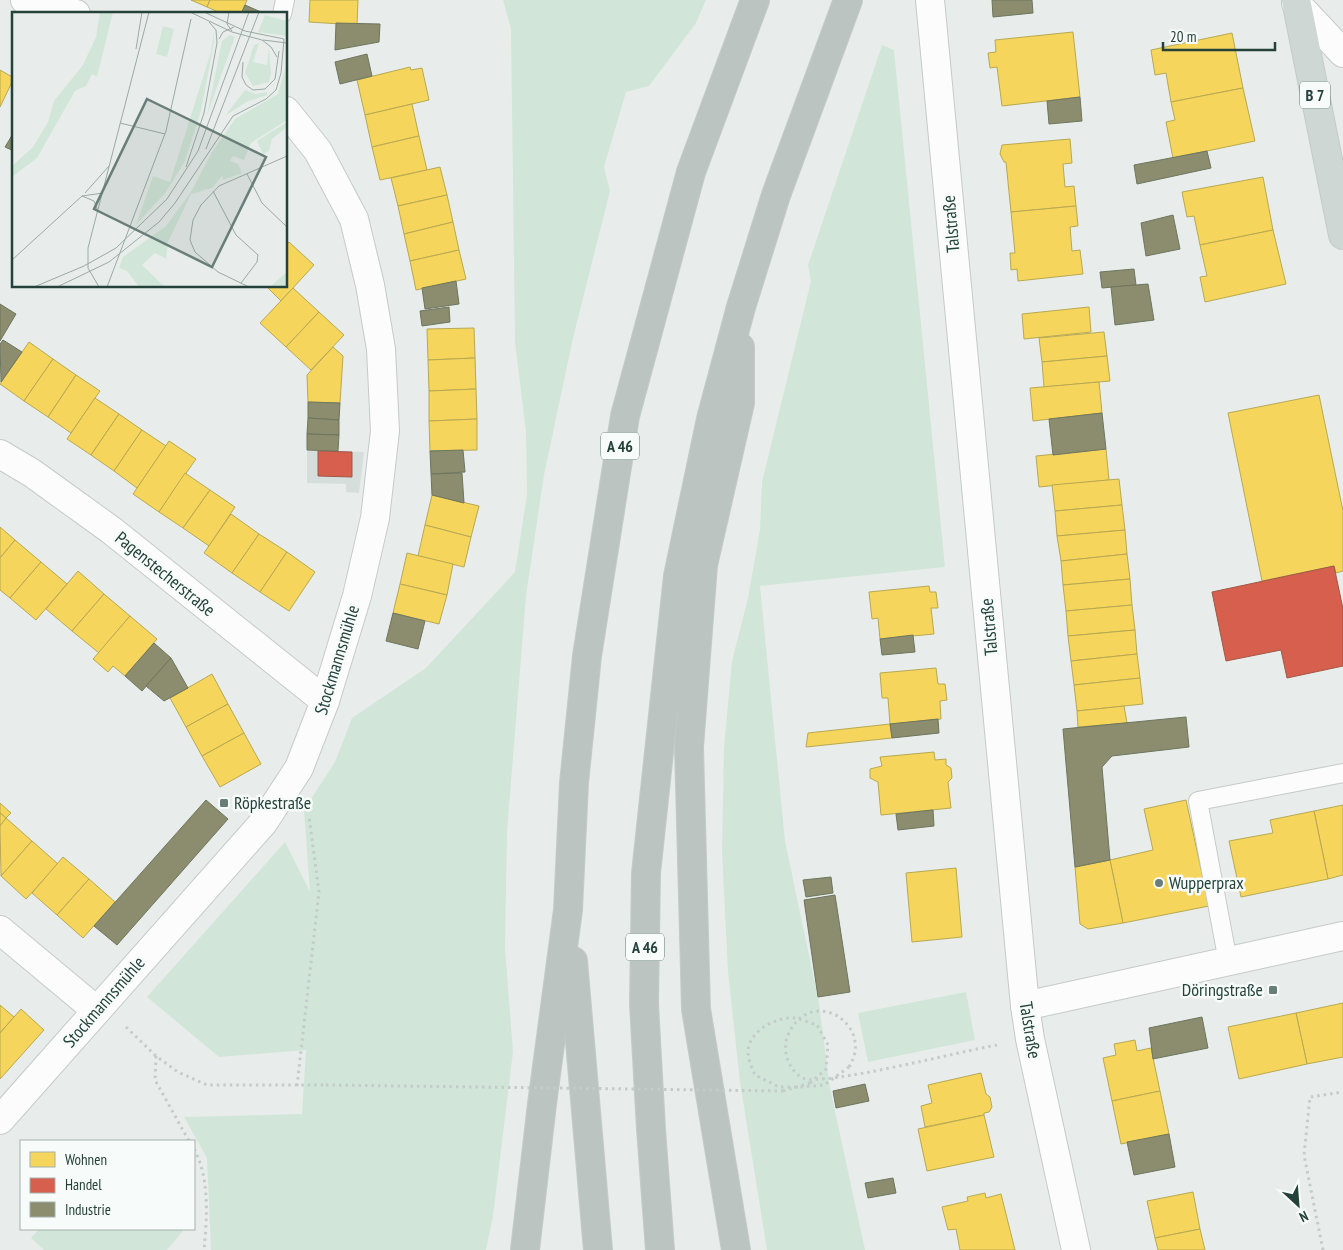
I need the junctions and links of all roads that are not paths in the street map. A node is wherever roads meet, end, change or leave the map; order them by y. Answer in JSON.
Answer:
{"nodes":[{"id":1,"x":24,"y":0,"type":"edge"},
{"id":2,"x":755,"y":0,"type":"edge"},
{"id":3,"x":848,"y":0,"type":"edge"},
{"id":4,"x":930,"y":0,"type":"edge"},
{"id":5,"x":1296,"y":2,"type":"edge"},
{"id":6,"x":69,"y":12,"type":"edge"},
{"id":7,"x":1343,"y":53,"type":"edge"},
{"id":8,"x":288,"y":113,"type":"edge"},
{"id":9,"x":1338,"y":186,"type":"edge"},
{"id":10,"x":1343,"y":235,"type":"edge"},
{"id":11,"x":740,"y":307,"type":"junction"},
{"id":12,"x":0,"y":454,"type":"edge"},
{"id":13,"x":325,"y":701,"type":"junction"},
{"id":14,"x":1343,"y":773,"type":"edge"},
{"id":15,"x":568,"y":910,"type":"junction"},
{"id":16,"x":0,"y":930,"type":"edge"},
{"id":17,"x":1343,"y":936,"type":"edge"},
{"id":18,"x":1228,"y":962,"type":"junction"},
{"id":19,"x":1025,"y":1006,"type":"junction"},
{"id":20,"x":96,"y":1010,"type":"junction"},
{"id":21,"x":0,"y":1120,"type":"edge"},
{"id":22,"x":525,"y":1250,"type":"edge"},
{"id":23,"x":598,"y":1250,"type":"edge"},
{"id":24,"x":660,"y":1250,"type":"edge"},
{"id":25,"x":736,"y":1250,"type":"edge"},
{"id":26,"x":1076,"y":1250,"type":"edge"}],
"edges":[{"from":1,"to":6,"type":"street"},
{"from":2,"to":15,"type":"highway","number":"A 46"},
{"from":3,"to":11,"type":"highway","number":"A 46"},
{"from":4,"to":19,"type":"street","name":"Talstraße"},
{"from":5,"to":7,"type":"street"},
{"from":5,"to":9,"type":"main road","number":"B 7"},
{"from":8,"to":13,"type":"street","name":"Stockmannsmühle"},
{"from":9,"to":10,"type":"main road","number":"B 7"},
{"from":11,"to":24,"type":"highway","number":"A 46"},
{"from":11,"to":25,"type":"highway"},
{"from":12,"to":13,"type":"street","name":"Pagenstecherstraße"},
{"from":13,"to":20,"type":"street","name":"Stockmannsmühle"},
{"from":14,"to":18,"type":"lane"},
{"from":15,"to":22,"type":"highway"},
{"from":15,"to":23,"type":"highway","number":"A 46"},
{"from":16,"to":20,"type":"street"},
{"from":17,"to":18,"type":"street"},
{"from":18,"to":19,"type":"street"},
{"from":19,"to":26,"type":"street","name":"Talstraße"},
{"from":20,"to":21,"type":"street","name":"Stockmannsmühle"}]}
